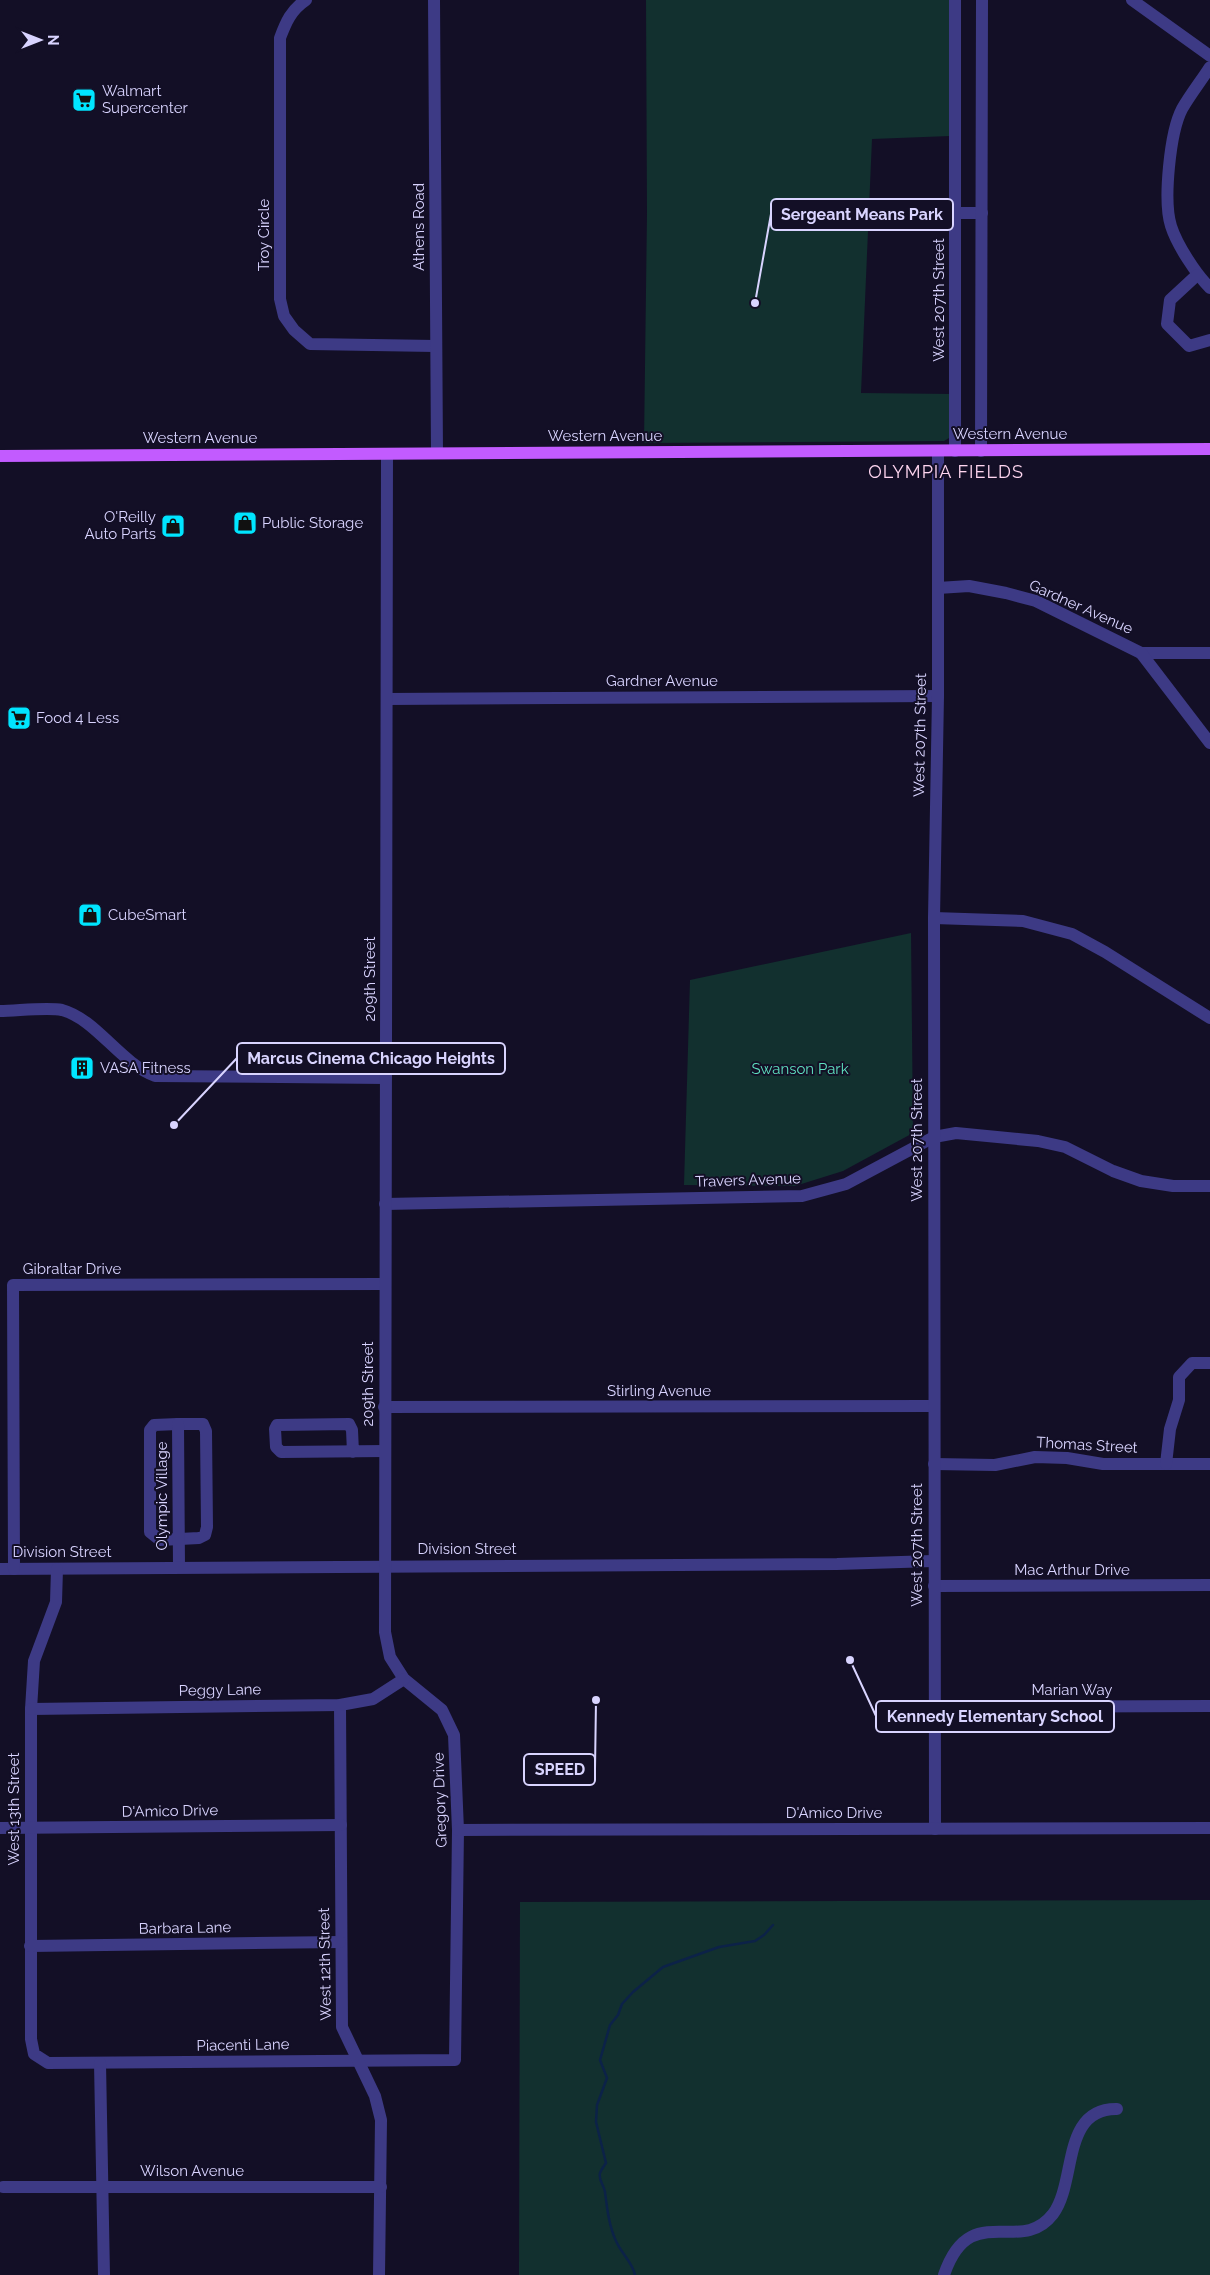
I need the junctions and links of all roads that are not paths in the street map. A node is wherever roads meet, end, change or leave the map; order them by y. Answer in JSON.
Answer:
{"nodes":[{"id":1,"x":306,"y":0,"type":"edge"},
{"id":2,"x":434,"y":0,"type":"edge"},
{"id":3,"x":955,"y":0,"type":"edge"},
{"id":4,"x":982,"y":0,"type":"edge"},
{"id":5,"x":1132,"y":0,"type":"edge"},
{"id":6,"x":1210,"y":56,"type":"edge"},
{"id":7,"x":1210,"y":67,"type":"edge"},
{"id":8,"x":955,"y":213,"type":"junction"},
{"id":9,"x":982,"y":213,"type":"junction"},
{"id":10,"x":1197,"y":275,"type":"junction"},
{"id":11,"x":1210,"y":288,"type":"edge"},
{"id":12,"x":1210,"y":340,"type":"edge"},
{"id":13,"x":435,"y":346,"type":"junction"},
{"id":14,"x":1210,"y":449,"type":"edge"},
{"id":15,"x":938,"y":451,"type":"junction"},
{"id":16,"x":955,"y":451,"type":"junction"},
{"id":17,"x":982,"y":451,"type":"junction"},
{"id":18,"x":437,"y":453,"type":"junction"},
{"id":19,"x":387,"y":454,"type":"junction"},
{"id":20,"x":0,"y":456,"type":"edge"},
{"id":21,"x":938,"y":588,"type":"junction"},
{"id":22,"x":1141,"y":653,"type":"junction"},
{"id":23,"x":1210,"y":653,"type":"edge"},
{"id":24,"x":938,"y":696,"type":"junction"},
{"id":25,"x":387,"y":699,"type":"junction"},
{"id":26,"x":1210,"y":743,"type":"edge"},
{"id":27,"x":934,"y":918,"type":"junction"},
{"id":28,"x":0,"y":1011,"type":"edge"},
{"id":29,"x":1210,"y":1018,"type":"edge"},
{"id":30,"x":386,"y":1078,"type":"junction"},
{"id":31,"x":934,"y":1137,"type":"junction"},
{"id":32,"x":1210,"y":1186,"type":"edge"},
{"id":33,"x":385,"y":1204,"type":"junction"},
{"id":34,"x":384,"y":1284,"type":"junction"},
{"id":35,"x":1210,"y":1363,"type":"edge"},
{"id":36,"x":933,"y":1406,"type":"junction"},
{"id":37,"x":384,"y":1407,"type":"junction"},
{"id":38,"x":178,"y":1424,"type":"junction"},
{"id":39,"x":385,"y":1451,"type":"junction"},
{"id":40,"x":353,"y":1452,"type":"junction"},
{"id":41,"x":934,"y":1464,"type":"junction"},
{"id":42,"x":1166,"y":1464,"type":"junction"},
{"id":43,"x":1210,"y":1464,"type":"edge"},
{"id":44,"x":178,"y":1540,"type":"junction"},
{"id":45,"x":934,"y":1561,"type":"junction"},
{"id":46,"x":385,"y":1565,"type":"junction"},
{"id":47,"x":179,"y":1567,"type":"junction"},
{"id":48,"x":0,"y":1569,"type":"edge"},
{"id":49,"x":14,"y":1569,"type":"junction"},
{"id":50,"x":57,"y":1569,"type":"junction"},
{"id":51,"x":1210,"y":1585,"type":"edge"},
{"id":52,"x":934,"y":1586,"type":"junction"},
{"id":53,"x":404,"y":1679,"type":"junction"},
{"id":54,"x":340,"y":1705,"type":"junction"},
{"id":55,"x":1210,"y":1706,"type":"edge"},
{"id":56,"x":933,"y":1707,"type":"junction"},
{"id":57,"x":31,"y":1709,"type":"junction"},
{"id":58,"x":341,"y":1826,"type":"junction"},
{"id":59,"x":0,"y":1828,"type":"edge"},
{"id":60,"x":30,"y":1828,"type":"junction"},
{"id":61,"x":1210,"y":1828,"type":"edge"},
{"id":62,"x":458,"y":1830,"type":"junction"},
{"id":63,"x":935,"y":1830,"type":"junction"},
{"id":64,"x":340,"y":1942,"type":"junction"},
{"id":65,"x":30,"y":1946,"type":"junction"},
{"id":66,"x":34,"y":2054,"type":"joint"},
{"id":67,"x":356,"y":2060,"type":"junction"},
{"id":68,"x":455,"y":2060,"type":"joint"},
{"id":69,"x":100,"y":2063,"type":"junction"},
{"id":70,"x":1117,"y":2109,"type":"dead end"},
{"id":71,"x":3,"y":2187,"type":"dead end"},
{"id":72,"x":104,"y":2187,"type":"junction"},
{"id":73,"x":381,"y":2187,"type":"junction"},
{"id":74,"x":104,"y":2275,"type":"edge"},
{"id":75,"x":379,"y":2275,"type":"edge"},
{"id":76,"x":944,"y":2275,"type":"edge"}],
"edges":[{"from":1,"to":13,"type":"street","name":"Troy Circle"},
{"from":2,"to":13,"type":"street","name":"Athens Road"},
{"from":3,"to":8,"type":"street","name":"West 207th Street"},
{"from":4,"to":9,"type":"street"},
{"from":5,"to":6,"type":"street"},
{"from":7,"to":10,"type":"street"},
{"from":8,"to":9,"type":"street"},
{"from":8,"to":16,"type":"street","name":"West 207th Street"},
{"from":9,"to":17,"type":"street"},
{"from":10,"to":11,"type":"street"},
{"from":10,"to":12,"type":"street"},
{"from":13,"to":18,"type":"street","name":"Athens Road"},
{"from":14,"to":17,"type":"main road","name":"Western Avenue"},
{"from":15,"to":16,"type":"main road","name":"Western Avenue"},
{"from":15,"to":18,"type":"main road","name":"Western Avenue"},
{"from":15,"to":21,"type":"street","name":"West 207th Street"},
{"from":16,"to":17,"type":"main road","name":"Western Avenue"},
{"from":18,"to":19,"type":"main road","name":"Western Avenue"},
{"from":19,"to":20,"type":"main road","name":"Western Avenue"},
{"from":19,"to":25,"type":"street","name":"209th Street"},
{"from":21,"to":22,"type":"street","name":"Gardner Avenue"},
{"from":21,"to":24,"type":"street","name":"West 207th Street"},
{"from":22,"to":23,"type":"street","name":"Gardner Avenue"},
{"from":22,"to":26,"type":"street"},
{"from":24,"to":25,"type":"street","name":"Gardner Avenue"},
{"from":24,"to":27,"type":"street","name":"West 207th Street"},
{"from":25,"to":30,"type":"street","name":"209th Street"},
{"from":27,"to":29,"type":"street"},
{"from":27,"to":31,"type":"street","name":"West 207th Street"},
{"from":28,"to":30,"type":"street"},
{"from":30,"to":33,"type":"street","name":"209th Street"},
{"from":31,"to":32,"type":"street","name":"Travers Avenue"},
{"from":31,"to":33,"type":"street","name":"Travers Avenue"},
{"from":31,"to":36,"type":"street","name":"West 207th Street"},
{"from":33,"to":34,"type":"street","name":"209th Street"},
{"from":34,"to":37,"type":"street","name":"209th Street"},
{"from":34,"to":49,"type":"street","name":"Gibraltar Drive"},
{"from":35,"to":42,"type":"street"},
{"from":36,"to":37,"type":"street","name":"Stirling Avenue"},
{"from":36,"to":41,"type":"street","name":"West 207th Street"},
{"from":37,"to":39,"type":"street","name":"209th Street"},
{"from":38,"to":44,"type":"street","name":"Olympic Village"},
{"from":38,"to":44,"type":"street"},
{"from":38,"to":44,"type":"street"},
{"from":39,"to":40,"type":"street"},
{"from":39,"to":46,"type":"street","name":"209th Street"},
{"from":40,"to":40,"type":"street"},
{"from":41,"to":42,"type":"street","name":"Thomas Street"},
{"from":41,"to":45,"type":"street","name":"West 207th Street"},
{"from":42,"to":43,"type":"street","name":"Thomas Street"},
{"from":44,"to":47,"type":"street","name":"Olympic Village"},
{"from":45,"to":46,"type":"street","name":"Division Street"},
{"from":45,"to":52,"type":"street","name":"West 207th Street"},
{"from":46,"to":47,"type":"street","name":"Division Street"},
{"from":46,"to":53,"type":"street","name":"Gregory Drive"},
{"from":47,"to":50,"type":"street","name":"Division Street"},
{"from":48,"to":49,"type":"street","name":"Division Street"},
{"from":49,"to":50,"type":"street","name":"Division Street"},
{"from":50,"to":57,"type":"street","name":"West 13th Street"},
{"from":51,"to":52,"type":"street","name":"Mac Arthur Drive"},
{"from":52,"to":56,"type":"street","name":"West 207th Street"},
{"from":53,"to":54,"type":"street","name":"Peggy Lane"},
{"from":53,"to":62,"type":"street","name":"Gregory Drive"},
{"from":54,"to":57,"type":"street","name":"Peggy Lane"},
{"from":54,"to":58,"type":"street","name":"West 12th Street"},
{"from":55,"to":56,"type":"street","name":"Marian Way"},
{"from":56,"to":63,"type":"street","name":"West 207th Street"},
{"from":57,"to":60,"type":"street","name":"West 13th Street"},
{"from":58,"to":60,"type":"street","name":"D'Amico Drive"},
{"from":58,"to":64,"type":"street","name":"West 12th Street"},
{"from":59,"to":60,"type":"street","name":"D'Amico Drive"},
{"from":60,"to":65,"type":"street","name":"West 13th Street"},
{"from":61,"to":63,"type":"street","name":"D'Amico Drive"},
{"from":62,"to":63,"type":"street","name":"D'Amico Drive"},
{"from":62,"to":68,"type":"street","name":"Gregory Drive"},
{"from":64,"to":65,"type":"street","name":"Barbara Lane"},
{"from":64,"to":67,"type":"street","name":"West 12th Street"},
{"from":65,"to":66,"type":"street","name":"West 13th Street"},
{"from":66,"to":69,"type":"street","name":"Piacenti Lane"},
{"from":67,"to":68,"type":"street","name":"Piacenti Lane"},
{"from":67,"to":69,"type":"street","name":"Piacenti Lane"},
{"from":67,"to":73,"type":"street","name":"West 12th Street"},
{"from":69,"to":72,"type":"street"},
{"from":70,"to":76,"type":"street"},
{"from":71,"to":72,"type":"street","name":"Wilson Avenue"},
{"from":72,"to":73,"type":"street","name":"Wilson Avenue"},
{"from":72,"to":74,"type":"street"},
{"from":73,"to":75,"type":"street","name":"West 12th Street"}]}
